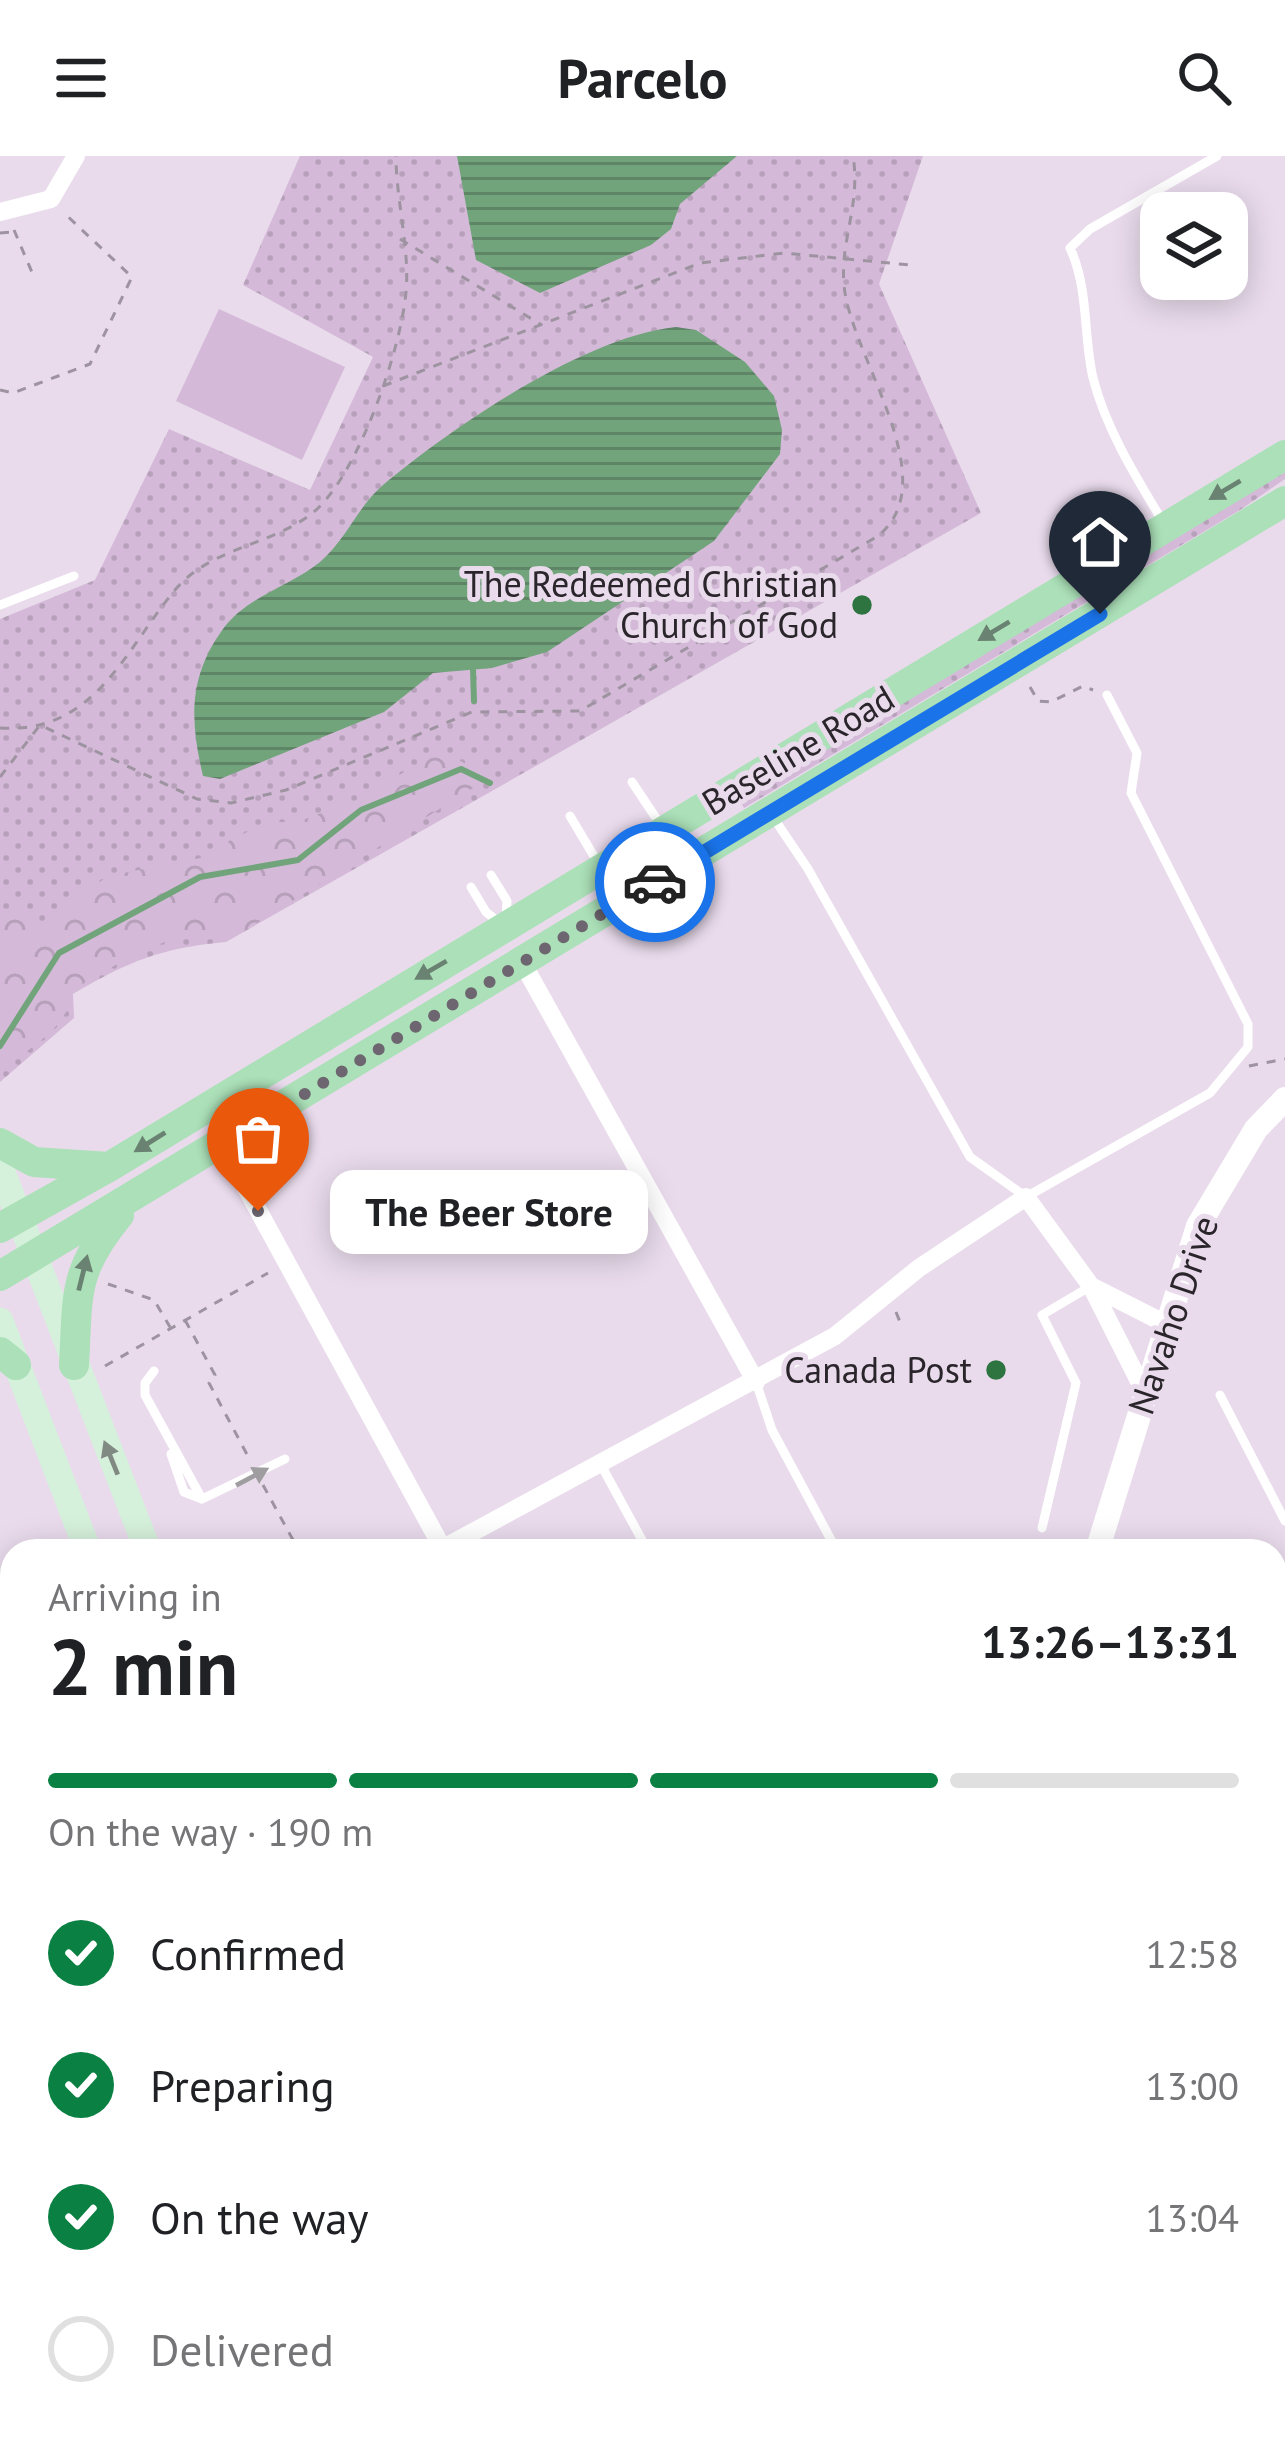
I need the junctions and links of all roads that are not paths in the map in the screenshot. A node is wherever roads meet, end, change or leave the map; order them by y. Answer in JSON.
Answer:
{"nodes":[{"id":1,"x":76,"y":156,"type":"edge"},
{"id":2,"x":1217,"y":156,"type":"edge"},
{"id":3,"x":3,"y":212,"type":"edge"},
{"id":4,"x":1285,"y":454,"type":"edge"},
{"id":5,"x":1285,"y":501,"type":"edge"},
{"id":6,"x":1166,"y":526,"type":"junction"},
{"id":7,"x":74,"y":576,"type":"dead end"},
{"id":8,"x":0,"y":605,"type":"edge"},
{"id":9,"x":1106,"y":695,"type":"road end"},
{"id":10,"x":632,"y":782,"type":"dead end"},
{"id":11,"x":771,"y":812,"type":"junction"},
{"id":12,"x":570,"y":817,"type":"dead end"},
{"id":13,"x":664,"y":831,"type":"junction"},
{"id":14,"x":602,"y":869,"type":"junction"},
{"id":15,"x":491,"y":875,"type":"dead end"},
{"id":16,"x":472,"y":887,"type":"dead end"},
{"id":17,"x":506,"y":927,"type":"junction"},
{"id":18,"x":522,"y":962,"type":"junction"},
{"id":19,"x":1285,"y":1099,"type":"edge"},
{"id":20,"x":0,"y":1144,"type":"edge"},
{"id":21,"x":222,"y":1144,"type":"junction"},
{"id":22,"x":0,"y":1167,"type":"edge"},
{"id":23,"x":109,"y":1167,"type":"junction"},
{"id":24,"x":135,"y":1197,"type":"junction"},
{"id":25,"x":1026,"y":1197,"type":"junction"},
{"id":26,"x":9,"y":1223,"type":"edge"},
{"id":27,"x":34,"y":1256,"type":"junction"},
{"id":28,"x":0,"y":1276,"type":"edge"},
{"id":29,"x":1091,"y":1286,"type":"junction"},
{"id":30,"x":0,"y":1321,"type":"edge"},
{"id":31,"x":1166,"y":1324,"type":"junction"},
{"id":32,"x":8,"y":1358,"type":"edge"},
{"id":33,"x":74,"y":1365,"type":"junction"},
{"id":34,"x":154,"y":1371,"type":"dead end"},
{"id":35,"x":756,"y":1382,"type":"junction"},
{"id":36,"x":1145,"y":1393,"type":"junction"},
{"id":37,"x":1220,"y":1396,"type":"dead end"},
{"id":38,"x":284,"y":1459,"type":"dead end"},
{"id":39,"x":602,"y":1465,"type":"junction"},
{"id":40,"x":1285,"y":1521,"type":"edge"},
{"id":41,"x":1042,"y":1528,"type":"dead end"},
{"id":42,"x":83,"y":1539,"type":"edge"},
{"id":43,"x":143,"y":1539,"type":"edge"},
{"id":44,"x":434,"y":1539,"type":"edge"},
{"id":45,"x":461,"y":1539,"type":"edge"},
{"id":46,"x":642,"y":1539,"type":"edge"},
{"id":47,"x":831,"y":1539,"type":"edge"},
{"id":48,"x":1101,"y":1539,"type":"edge"}],
"edges":[{"from":1,"to":3,"type":"street"},
{"from":2,"to":6,"type":"lane"},
{"from":4,"to":6,"type":"main road","name":"Baseline Road","one_way":true},
{"from":5,"to":11,"type":"main road","name":"Baseline Road"},
{"from":6,"to":13,"type":"main road","name":"Baseline Road","one_way":true},
{"from":7,"to":8,"type":"lane"},
{"from":9,"to":25,"type":"lane"},
{"from":10,"to":13,"type":"lane"},
{"from":11,"to":18,"type":"main road","name":"Baseline Road"},
{"from":11,"to":25,"type":"lane"},
{"from":12,"to":14,"type":"lane"},
{"from":13,"to":14,"type":"main road","name":"Baseline Road"},
{"from":14,"to":17,"type":"main road","name":"Baseline Road"},
{"from":15,"to":17,"type":"lane"},
{"from":16,"to":17,"type":"lane"},
{"from":17,"to":18,"type":"main road"},
{"from":17,"to":23,"type":"main road","name":"Baseline Road","one_way":true},
{"from":18,"to":21,"type":"main road","name":"Baseline Road"},
{"from":18,"to":35,"type":"street"},
{"from":19,"to":31,"type":"street","name":"Navaho Drive"},
{"from":20,"to":23,"type":"main road"},
{"from":21,"to":24,"type":"main road","name":"Baseline Road"},
{"from":21,"to":44,"type":"street"},
{"from":22,"to":26,"type":"main road"},
{"from":23,"to":26,"type":"main road","name":"Baseline Road"},
{"from":24,"to":27,"type":"main road","name":"Baseline Road"},
{"from":33,"to":24,"type":"main road","one_way":true},
{"from":25,"to":29,"type":"street"},
{"from":25,"to":35,"type":"street"},
{"from":26,"to":27,"type":"main road"},
{"from":27,"to":28,"type":"main road","name":"Baseline Road"},
{"from":27,"to":33,"type":"main road"},
{"from":29,"to":31,"type":"street"},
{"from":29,"to":36,"type":"street"},
{"from":29,"to":41,"type":"lane"},
{"from":30,"to":32,"type":"main road"},
{"from":31,"to":36,"type":"street","name":"Navaho Drive"},
{"from":32,"to":42,"type":"main road"},
{"from":43,"to":33,"type":"main road","one_way":true},
{"from":34,"to":38,"type":"lane","one_way":true},
{"from":35,"to":39,"type":"street"},
{"from":35,"to":47,"type":"lane"},
{"from":36,"to":48,"type":"street","name":"Navaho Drive"},
{"from":37,"to":40,"type":"lane"},
{"from":39,"to":45,"type":"street"},
{"from":39,"to":46,"type":"lane"}]}
